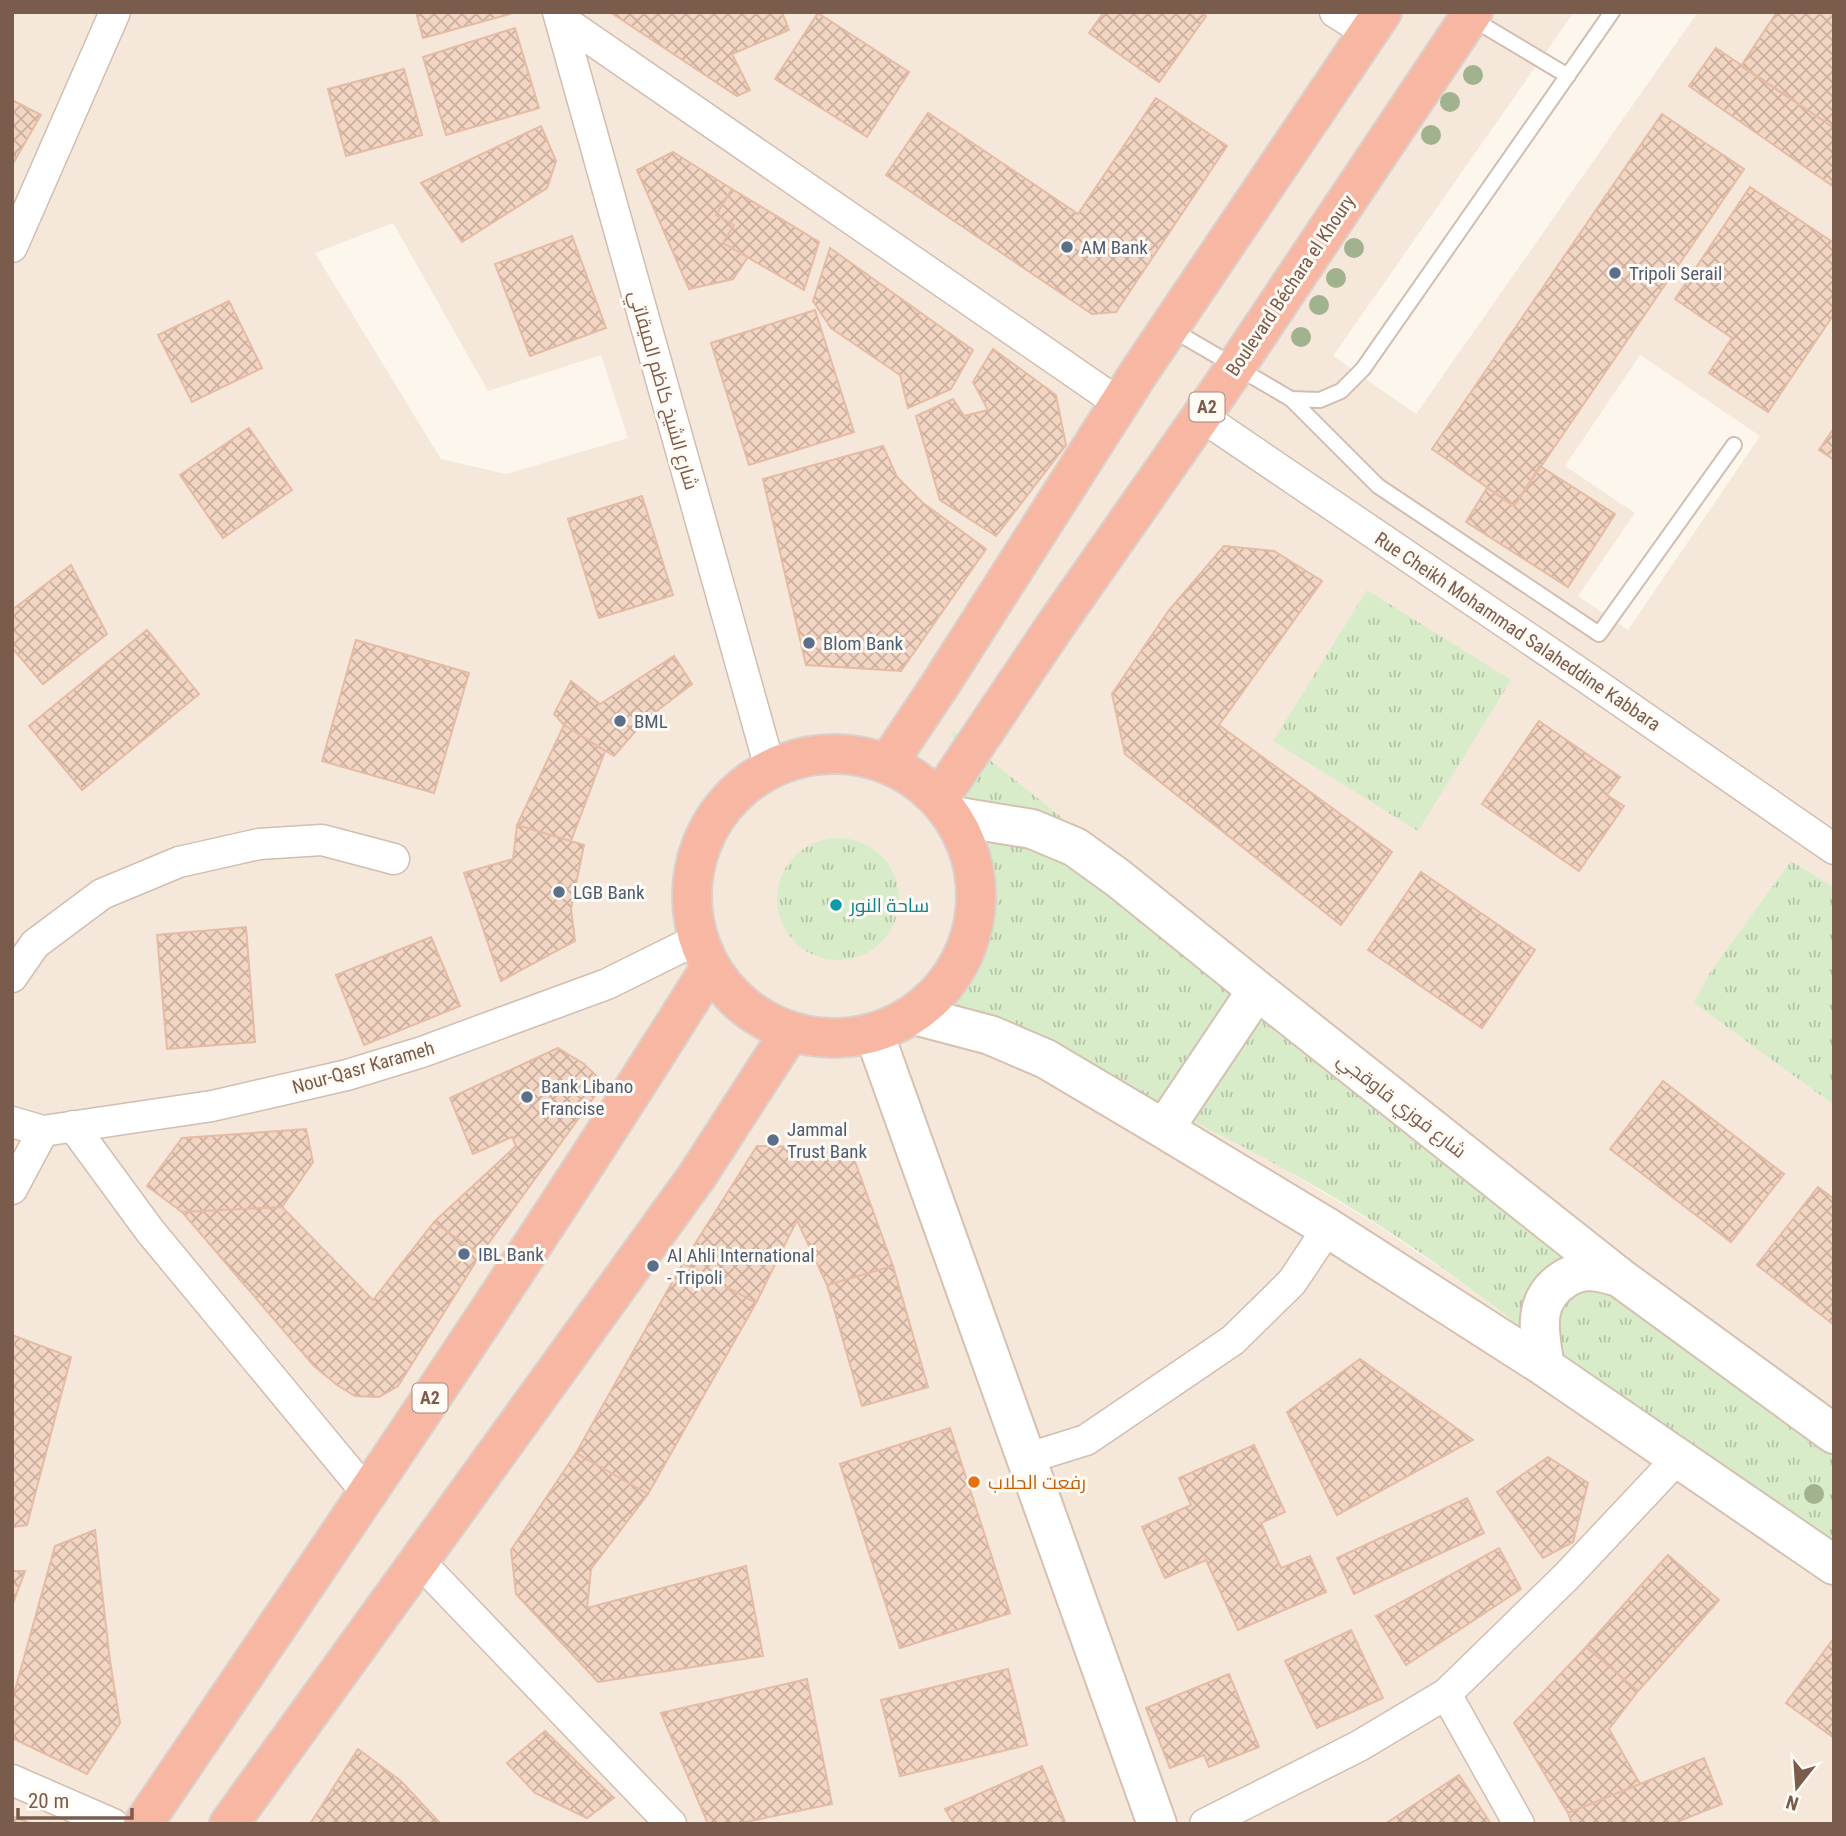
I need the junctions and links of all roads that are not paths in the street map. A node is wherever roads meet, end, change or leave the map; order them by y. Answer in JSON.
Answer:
{"nodes":[{"id":1,"x":115,"y":12,"type":"edge"},
{"id":2,"x":1335,"y":12,"type":"edge"},
{"id":3,"x":1612,"y":12,"type":"edge"},
{"id":4,"x":559,"y":15,"type":"edge"},
{"id":5,"x":1471,"y":15,"type":"edge"},
{"id":6,"x":1375,"y":23,"type":"edge"},
{"id":7,"x":1568,"y":76,"type":"junction"},
{"id":8,"x":12,"y":247,"type":"edge"},
{"id":9,"x":1169,"y":328,"type":"junction"},
{"id":10,"x":1235,"y":368,"type":"junction"},
{"id":11,"x":1291,"y":399,"type":"junction"},
{"id":12,"x":1120,"y":404,"type":"junction"},
{"id":13,"x":1201,"y":416,"type":"junction"},
{"id":14,"x":1734,"y":445,"type":"dead end"},
{"id":15,"x":888,"y":764,"type":"junction"},
{"id":16,"x":770,"y":768,"type":"junction"},
{"id":17,"x":946,"y":808,"type":"junction"},
{"id":18,"x":1834,"y":849,"type":"edge"},
{"id":19,"x":394,"y":859,"type":"dead end"},
{"id":20,"x":704,"y":954,"type":"junction"},
{"id":21,"x":12,"y":977,"type":"edge"},
{"id":22,"x":1256,"y":990,"type":"junction"},
{"id":23,"x":914,"y":1015,"type":"junction"},
{"id":24,"x":790,"y":1032,"type":"junction"},
{"id":25,"x":874,"y":1033,"type":"junction"},
{"id":26,"x":12,"y":1122,"type":"edge"},
{"id":27,"x":73,"y":1126,"type":"junction"},
{"id":28,"x":1164,"y":1129,"type":"junction"},
{"id":29,"x":43,"y":1131,"type":"junction"},
{"id":30,"x":12,"y":1189,"type":"edge"},
{"id":31,"x":1328,"y":1228,"type":"junction"},
{"id":32,"x":1619,"y":1278,"type":"junction"},
{"id":33,"x":1545,"y":1367,"type":"junction"},
{"id":34,"x":1834,"y":1434,"type":"edge"},
{"id":35,"x":1025,"y":1459,"type":"junction"},
{"id":36,"x":1677,"y":1459,"type":"junction"},
{"id":37,"x":367,"y":1493,"type":"junction"},
{"id":38,"x":419,"y":1561,"type":"junction"},
{"id":39,"x":1834,"y":1565,"type":"edge"},
{"id":40,"x":1446,"y":1694,"type":"junction"},
{"id":41,"x":12,"y":1780,"type":"edge"},
{"id":42,"x":113,"y":1824,"type":"edge"},
{"id":43,"x":143,"y":1824,"type":"edge"},
{"id":44,"x":229,"y":1824,"type":"edge"},
{"id":45,"x":671,"y":1824,"type":"edge"},
{"id":46,"x":1157,"y":1824,"type":"edge"},
{"id":47,"x":1205,"y":1824,"type":"edge"},
{"id":48,"x":1519,"y":1824,"type":"edge"}],
"edges":[{"from":1,"to":8,"type":"street"},
{"from":2,"to":6,"type":"street"},
{"from":3,"to":7,"type":"lane"},
{"from":4,"to":12,"type":"street"},
{"from":4,"to":16,"type":"street","name":"شارع الشيخ كاظم الميقاتي"},
{"from":5,"to":7,"type":"lane"},
{"from":5,"to":10,"type":"highway","name":"Boulevard Béchara el Khoury","number":"A2"},
{"from":6,"to":9,"type":"highway"},
{"from":7,"to":11,"type":"lane"},
{"from":9,"to":10,"type":"lane"},
{"from":9,"to":12,"type":"highway"},
{"from":10,"to":11,"type":"lane"},
{"from":10,"to":13,"type":"highway","name":"Boulevard Béchara el Khoury","number":"A2"},
{"from":11,"to":14,"type":"lane"},
{"from":12,"to":15,"type":"highway"},
{"from":13,"to":17,"type":"highway","name":"Boulevard Béchara el Khoury","number":"A2"},
{"from":13,"to":18,"type":"street","name":"Rue Cheikh Mohammad Salaheddine Kabbara"},
{"from":15,"to":16,"type":"highway"},
{"from":15,"to":17,"type":"highway"},
{"from":16,"to":20,"type":"highway"},
{"from":17,"to":22,"type":"street","name":"شارع فوزي قاوقجي"},
{"from":17,"to":23,"type":"highway"},
{"from":19,"to":21,"type":"street"},
{"from":20,"to":24,"type":"highway"},
{"from":20,"to":27,"type":"street","name":"Nour-Qasr Karameh"},
{"from":20,"to":37,"type":"highway","number":"A2"},
{"from":22,"to":28,"type":"street"},
{"from":22,"to":32,"type":"street","name":"شارع فوزي قاوقجي"},
{"from":23,"to":25,"type":"highway"},
{"from":23,"to":28,"type":"street"},
{"from":24,"to":25,"type":"highway"},
{"from":24,"to":38,"type":"highway"},
{"from":25,"to":35,"type":"street"},
{"from":26,"to":29,"type":"street","name":"Nour-Qasr Karameh"},
{"from":27,"to":29,"type":"street","name":"Nour-Qasr Karameh"},
{"from":27,"to":37,"type":"street"},
{"from":28,"to":31,"type":"street"},
{"from":29,"to":30,"type":"street"},
{"from":31,"to":33,"type":"street"},
{"from":31,"to":35,"type":"street"},
{"from":32,"to":33,"type":"street"},
{"from":32,"to":34,"type":"street","name":"شارع فوزي قاوقجي"},
{"from":33,"to":36,"type":"street"},
{"from":35,"to":46,"type":"street"},
{"from":36,"to":39,"type":"street"},
{"from":36,"to":40,"type":"street"},
{"from":37,"to":43,"type":"highway","number":"A2"},
{"from":38,"to":44,"type":"highway"},
{"from":38,"to":45,"type":"street"},
{"from":40,"to":47,"type":"street"},
{"from":40,"to":48,"type":"street"},
{"from":41,"to":42,"type":"street"}]}
